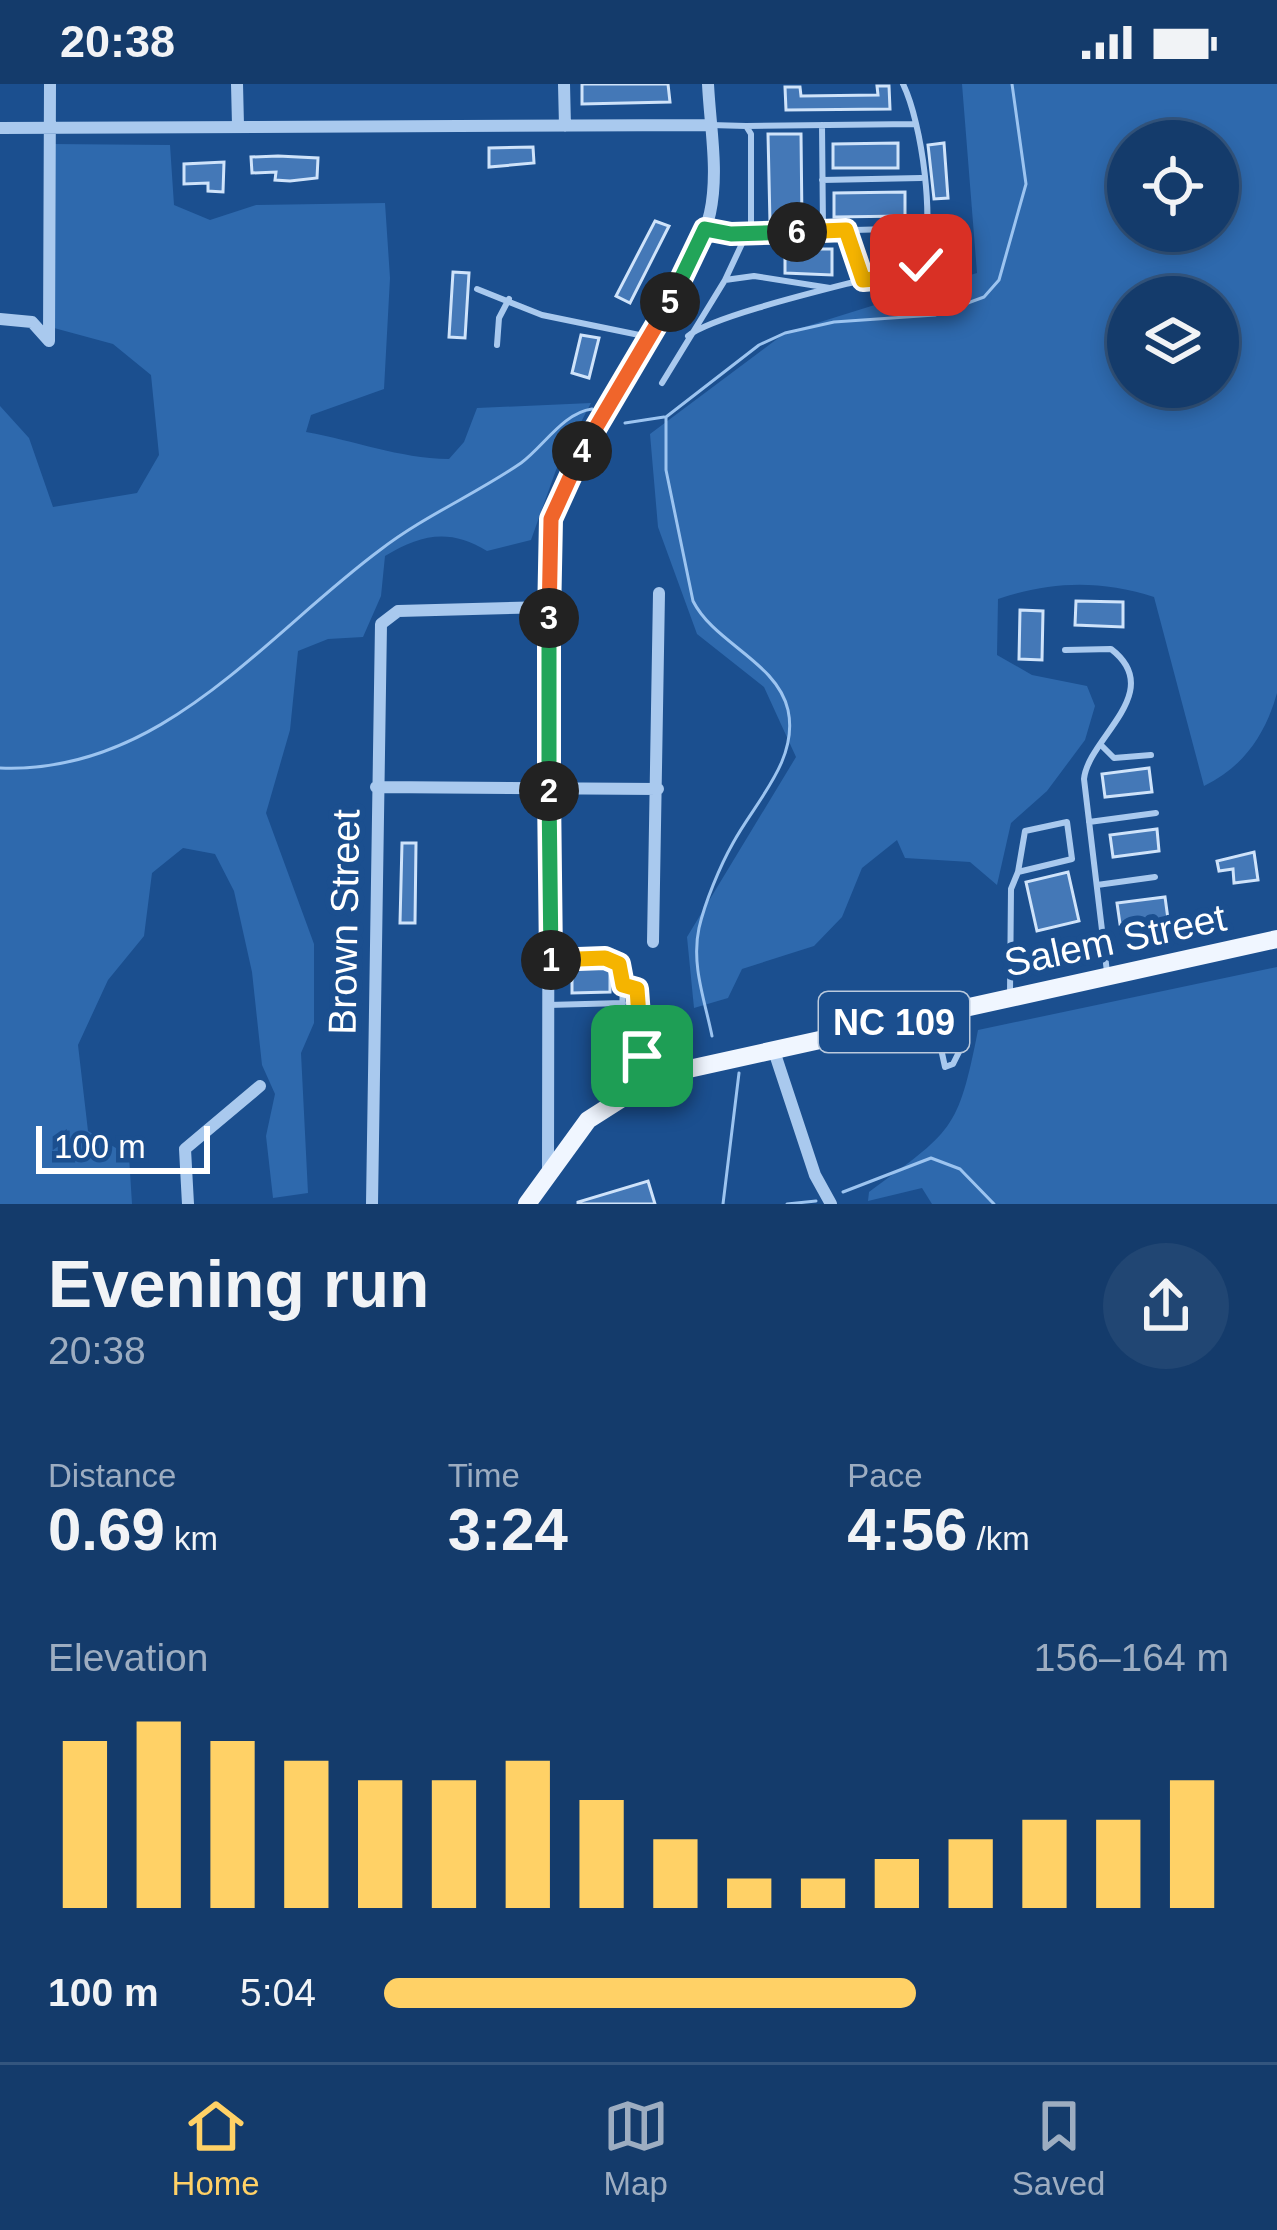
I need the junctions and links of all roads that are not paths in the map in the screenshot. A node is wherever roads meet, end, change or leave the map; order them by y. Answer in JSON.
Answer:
{"nodes":[{"id":1,"x":50,"y":84,"type":"edge"},
{"id":2,"x":237,"y":84,"type":"edge"},
{"id":3,"x":564,"y":84,"type":"edge"},
{"id":4,"x":708,"y":84,"type":"edge"},
{"id":5,"x":903,"y":84,"type":"edge"},
{"id":6,"x":710,"y":124,"type":"junction"},
{"id":7,"x":915,"y":124,"type":"junction"},
{"id":8,"x":238,"y":125,"type":"junction"},
{"id":9,"x":822,"y":125,"type":"junction"},
{"id":10,"x":565,"y":126,"type":"junction"},
{"id":11,"x":49,"y":127,"type":"junction"},
{"id":12,"x":0,"y":128,"type":"edge"},
{"id":13,"x":748,"y":130,"type":"junction"},
{"id":14,"x":922,"y":178,"type":"junction"},
{"id":15,"x":822,"y":180,"type":"junction"},
{"id":16,"x":928,"y":228,"type":"junction"},
{"id":17,"x":705,"y":229,"type":"junction"},
{"id":18,"x":846,"y":230,"type":"junction"},
{"id":19,"x":823,"y":231,"type":"junction"},
{"id":20,"x":747,"y":233,"type":"junction"},
{"id":21,"x":725,"y":280,"type":"junction"},
{"id":22,"x":863,"y":280,"type":"junction"},
{"id":23,"x":834,"y":289,"type":"junction"},
{"id":24,"x":477,"y":290,"type":"dead end"},
{"id":25,"x":509,"y":299,"type":"junction"},
{"id":26,"x":0,"y":319,"type":"edge"},
{"id":27,"x":688,"y":336,"type":"junction"},
{"id":28,"x":649,"y":337,"type":"junction"},
{"id":29,"x":497,"y":345,"type":"dead end"},
{"id":30,"x":662,"y":383,"type":"dead end"},
{"id":31,"x":659,"y":593,"type":"dead end"},
{"id":32,"x":549,"y":607,"type":"junction"},
{"id":33,"x":1065,"y":650,"type":"dead end"},
{"id":34,"x":1101,"y":745,"type":"junction"},
{"id":35,"x":1151,"y":754,"type":"dead end"},
{"id":36,"x":376,"y":787,"type":"junction"},
{"id":37,"x":658,"y":789,"type":"junction"},
{"id":38,"x":549,"y":790,"type":"junction"},
{"id":39,"x":1156,"y":813,"type":"dead end"},
{"id":40,"x":1089,"y":822,"type":"junction"},
{"id":41,"x":1018,"y":872,"type":"junction"},
{"id":42,"x":1155,"y":877,"type":"dead end"},
{"id":43,"x":1096,"y":885,"type":"junction"},
{"id":44,"x":1277,"y":939,"type":"edge"},
{"id":45,"x":653,"y":942,"type":"dead end"},
{"id":46,"x":547,"y":960,"type":"junction"},
{"id":47,"x":1108,"y":975,"type":"junction"},
{"id":48,"x":623,"y":985,"type":"junction"},
{"id":49,"x":1010,"y":997,"type":"junction"},
{"id":50,"x":622,"y":1005,"type":"junction"},
{"id":51,"x":546,"y":1006,"type":"junction"},
{"id":52,"x":954,"y":1009,"type":"junction"},
{"id":53,"x":933,"y":1013,"type":"junction"},
{"id":54,"x":773,"y":1048,"type":"junction"},
{"id":55,"x":651,"y":1079,"type":"junction"},
{"id":56,"x":260,"y":1086,"type":"dead end"},
{"id":57,"x":619,"y":1096,"type":"junction"},
{"id":58,"x":548,"y":1174,"type":"junction"},
{"id":59,"x":188,"y":1204,"type":"edge"},
{"id":60,"x":372,"y":1204,"type":"edge"},
{"id":61,"x":527,"y":1204,"type":"edge"},
{"id":62,"x":831,"y":1204,"type":"edge"}],
"edges":[{"from":1,"to":11,"type":"street"},
{"from":2,"to":8,"type":"street"},
{"from":3,"to":10,"type":"street"},
{"from":4,"to":6,"type":"street"},
{"from":5,"to":7,"type":"lane"},
{"from":6,"to":10,"type":"street"},
{"from":6,"to":13,"type":"lane"},
{"from":6,"to":17,"type":"street"},
{"from":7,"to":9,"type":"lane"},
{"from":7,"to":14,"type":"lane"},
{"from":8,"to":10,"type":"street"},
{"from":8,"to":11,"type":"street"},
{"from":9,"to":13,"type":"lane"},
{"from":9,"to":15,"type":"lane"},
{"from":11,"to":12,"type":"street"},
{"from":11,"to":26,"type":"street"},
{"from":13,"to":20,"type":"lane"},
{"from":14,"to":15,"type":"lane"},
{"from":14,"to":16,"type":"lane"},
{"from":15,"to":19,"type":"lane"},
{"from":16,"to":18,"type":"lane"},
{"from":16,"to":22,"type":"lane"},
{"from":17,"to":20,"type":"lane"},
{"from":17,"to":28,"type":"street"},
{"from":18,"to":19,"type":"lane"},
{"from":18,"to":22,"type":"lane"},
{"from":19,"to":20,"type":"lane"},
{"from":20,"to":21,"type":"lane"},
{"from":21,"to":23,"type":"lane"},
{"from":21,"to":27,"type":"lane"},
{"from":22,"to":23,"type":"lane"},
{"from":23,"to":27,"type":"lane"},
{"from":24,"to":25,"type":"lane"},
{"from":25,"to":28,"type":"lane"},
{"from":25,"to":29,"type":"lane"},
{"from":27,"to":30,"type":"lane"},
{"from":28,"to":32,"type":"street"},
{"from":31,"to":37,"type":"street"},
{"from":32,"to":36,"type":"street","name":"Brown Street"},
{"from":32,"to":38,"type":"street"},
{"from":33,"to":34,"type":"lane"},
{"from":34,"to":35,"type":"lane"},
{"from":34,"to":40,"type":"lane"},
{"from":36,"to":38,"type":"street"},
{"from":36,"to":60,"type":"street","name":"Brown Street"},
{"from":37,"to":38,"type":"street"},
{"from":37,"to":45,"type":"street"},
{"from":38,"to":46,"type":"street"},
{"from":39,"to":40,"type":"lane"},
{"from":40,"to":43,"type":"lane"},
{"from":41,"to":41,"type":"lane"},
{"from":41,"to":49,"type":"lane"},
{"from":42,"to":43,"type":"lane"},
{"from":43,"to":47,"type":"lane"},
{"from":44,"to":47,"type":"main road","name":"Salem Street","number":"NC 109"},
{"from":46,"to":48,"type":"lane"},
{"from":46,"to":51,"type":"street"},
{"from":47,"to":49,"type":"main road","name":"Salem Street","number":"NC 109"},
{"from":48,"to":50,"type":"lane"},
{"from":48,"to":55,"type":"lane"},
{"from":49,"to":52,"type":"main road","name":"Salem Street","number":"NC 109"},
{"from":50,"to":51,"type":"lane"},
{"from":50,"to":57,"type":"lane"},
{"from":51,"to":58,"type":"street"},
{"from":52,"to":53,"type":"main road","name":"Salem Street","number":"NC 109"},
{"from":52,"to":53,"type":"lane"},
{"from":53,"to":54,"type":"main road","name":"Salem Street","number":"NC 109"},
{"from":54,"to":55,"type":"main road","name":"Salem Street","number":"NC 109"},
{"from":54,"to":62,"type":"street"},
{"from":55,"to":57,"type":"main road","name":"Salem Street","number":"NC 109"},
{"from":56,"to":59,"type":"street"},
{"from":57,"to":58,"type":"main road","name":"Salem Street","number":"NC 109"},
{"from":58,"to":61,"type":"main road","name":"Salem Street","number":"NC 109"}]}
